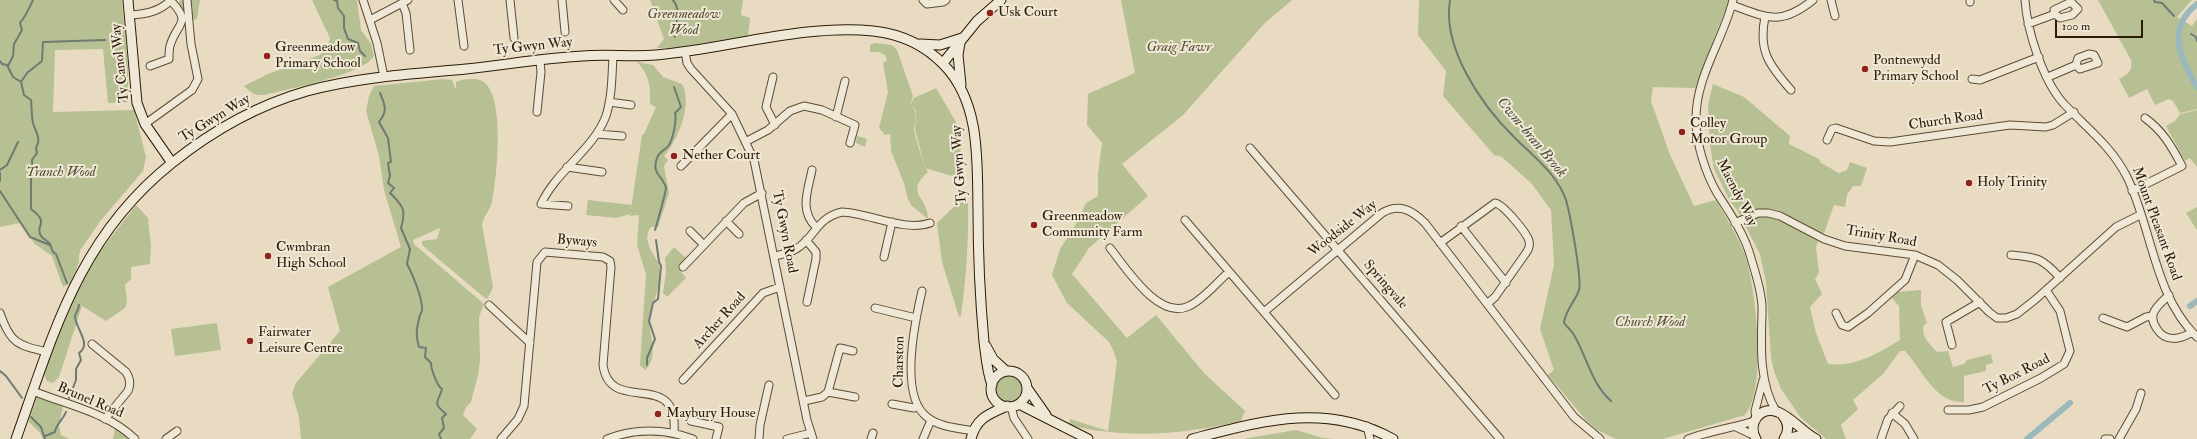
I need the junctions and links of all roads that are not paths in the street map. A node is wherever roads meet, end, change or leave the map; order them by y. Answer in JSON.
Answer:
{"nodes":[{"id":1,"x":128,"y":0,"type":"edge"},
{"id":2,"x":171,"y":0,"type":"edge"},
{"id":3,"x":187,"y":0,"type":"edge"},
{"id":4,"x":363,"y":0,"type":"edge"},
{"id":5,"x":458,"y":0,"type":"edge"},
{"id":6,"x":510,"y":0,"type":"edge"},
{"id":7,"x":562,"y":0,"type":"edge"},
{"id":8,"x":614,"y":0,"type":"edge"},
{"id":9,"x":923,"y":0,"type":"edge"},
{"id":10,"x":946,"y":0,"type":"edge"},
{"id":11,"x":1001,"y":0,"type":"edge"},
{"id":12,"x":1813,"y":0,"type":"edge"},
{"id":13,"x":1831,"y":0,"type":"edge"},
{"id":14,"x":2025,"y":0,"type":"edge"},
{"id":15,"x":405,"y":2,"type":"edge"},
{"id":16,"x":1732,"y":2,"type":"edge"},
{"id":17,"x":623,"y":10,"type":"dead end"},
{"id":18,"x":2055,"y":14,"type":"dead end"},
{"id":19,"x":130,"y":16,"type":"junction"},
{"id":20,"x":1765,"y":16,"type":"junction"},
{"id":21,"x":1836,"y":16,"type":"dead end"},
{"id":22,"x":370,"y":20,"type":"junction"},
{"id":23,"x":2028,"y":24,"type":"junction"},
{"id":24,"x":565,"y":32,"type":"dead end"},
{"id":25,"x":514,"y":38,"type":"dead end"},
{"id":26,"x":962,"y":39,"type":"junction"},
{"id":27,"x":918,"y":44,"type":"junction"},
{"id":28,"x":464,"y":46,"type":"dead end"},
{"id":29,"x":410,"y":50,"type":"dead end"},
{"id":30,"x":685,"y":51,"type":"junction"},
{"id":31,"x":613,"y":55,"type":"junction"},
{"id":32,"x":2039,"y":57,"type":"junction"},
{"id":33,"x":540,"y":60,"type":"junction"},
{"id":34,"x":943,"y":63,"type":"junction"},
{"id":35,"x":2076,"y":65,"type":"dead end"},
{"id":36,"x":150,"y":66,"type":"dead end"},
{"id":37,"x":773,"y":77,"type":"dead end"},
{"id":38,"x":2048,"y":77,"type":"junction"},
{"id":39,"x":384,"y":78,"type":"junction"},
{"id":40,"x":1972,"y":79,"type":"dead end"},
{"id":41,"x":845,"y":82,"type":"dead end"},
{"id":42,"x":962,"y":88,"type":"junction"},
{"id":43,"x":1792,"y":90,"type":"dead end"},
{"id":44,"x":609,"y":102,"type":"junction"},
{"id":45,"x":631,"y":105,"type":"dead end"},
{"id":46,"x":537,"y":112,"type":"dead end"},
{"id":47,"x":2074,"y":112,"type":"junction"},
{"id":48,"x":732,"y":114,"type":"junction"},
{"id":49,"x":836,"y":117,"type":"junction"},
{"id":50,"x":2145,"y":118,"type":"dead end"},
{"id":51,"x":145,"y":124,"type":"junction"},
{"id":52,"x":775,"y":125,"type":"junction"},
{"id":53,"x":2100,"y":128,"type":"dead end"},
{"id":54,"x":2093,"y":131,"type":"junction"},
{"id":55,"x":596,"y":134,"type":"junction"},
{"id":56,"x":622,"y":136,"type":"dead end"},
{"id":57,"x":1827,"y":140,"type":"dead end"},
{"id":58,"x":747,"y":141,"type":"junction"},
{"id":59,"x":850,"y":143,"type":"dead end"},
{"id":60,"x":1250,"y":148,"type":"dead end"},
{"id":61,"x":172,"y":163,"type":"junction"},
{"id":62,"x":681,"y":166,"type":"dead end"},
{"id":63,"x":566,"y":167,"type":"junction"},
{"id":64,"x":812,"y":170,"type":"dead end"},
{"id":65,"x":602,"y":172,"type":"dead end"},
{"id":66,"x":2132,"y":191,"type":"junction"},
{"id":67,"x":762,"y":194,"type":"junction"},
{"id":68,"x":568,"y":206,"type":"dead end"},
{"id":69,"x":2140,"y":215,"type":"junction"},
{"id":70,"x":1185,"y":220,"type":"dead end"},
{"id":71,"x":726,"y":221,"type":"junction"},
{"id":72,"x":892,"y":222,"type":"junction"},
{"id":73,"x":930,"y":223,"type":"dead end"},
{"id":74,"x":1735,"y":223,"type":"junction"},
{"id":75,"x":1462,"y":226,"type":"junction"},
{"id":76,"x":816,"y":227,"type":"junction"},
{"id":77,"x":690,"y":231,"type":"dead end"},
{"id":78,"x":739,"y":234,"type":"dead end"},
{"id":79,"x":806,"y":240,"type":"junction"},
{"id":80,"x":1440,"y":243,"type":"junction"},
{"id":81,"x":704,"y":245,"type":"junction"},
{"id":82,"x":1110,"y":248,"type":"dead end"},
{"id":83,"x":1337,"y":249,"type":"junction"},
{"id":84,"x":1915,"y":255,"type":"junction"},
{"id":85,"x":2011,"y":255,"type":"dead end"},
{"id":86,"x":775,"y":256,"type":"junction"},
{"id":87,"x":884,"y":257,"type":"dead end"},
{"id":88,"x":683,"y":267,"type":"dead end"},
{"id":89,"x":1229,"y":272,"type":"junction"},
{"id":90,"x":2060,"y":278,"type":"junction"},
{"id":91,"x":1506,"y":283,"type":"junction"},
{"id":92,"x":780,"y":287,"type":"junction"},
{"id":93,"x":2046,"y":290,"type":"junction"},
{"id":94,"x":922,"y":291,"type":"dead end"},
{"id":95,"x":2169,"y":295,"type":"junction"},
{"id":96,"x":807,"y":302,"type":"dead end"},
{"id":97,"x":1980,"y":302,"type":"junction"},
{"id":98,"x":1487,"y":304,"type":"junction"},
{"id":99,"x":489,"y":305,"type":"dead end"},
{"id":100,"x":875,"y":308,"type":"dead end"},
{"id":101,"x":1264,"y":312,"type":"junction"},
{"id":102,"x":0,"y":313,"type":"edge"},
{"id":103,"x":1836,"y":313,"type":"dead end"},
{"id":104,"x":2153,"y":316,"type":"junction"},
{"id":105,"x":916,"y":318,"type":"junction"},
{"id":106,"x":2103,"y":318,"type":"dead end"},
{"id":107,"x":2194,"y":335,"type":"edge"},
{"id":108,"x":984,"y":342,"type":"junction"},
{"id":109,"x":530,"y":343,"type":"junction"},
{"id":110,"x":1952,"y":345,"type":"dead end"},
{"id":111,"x":93,"y":348,"type":"dead end"},
{"id":112,"x":853,"y":351,"type":"dead end"},
{"id":113,"x":47,"y":352,"type":"junction"},
{"id":114,"x":1006,"y":371,"type":"junction"},
{"id":115,"x":683,"y":380,"type":"dead end"},
{"id":116,"x":1763,"y":380,"type":"junction"},
{"id":117,"x":769,"y":385,"type":"dead end"},
{"id":118,"x":992,"y":385,"type":"junction"},
{"id":119,"x":1027,"y":388,"type":"junction"},
{"id":120,"x":33,"y":391,"type":"junction"},
{"id":121,"x":828,"y":392,"type":"junction"},
{"id":122,"x":2141,"y":393,"type":"dead end"},
{"id":123,"x":1335,"y":395,"type":"dead end"},
{"id":124,"x":993,"y":396,"type":"junction"},
{"id":125,"x":855,"y":397,"type":"dead end"},
{"id":126,"x":804,"y":401,"type":"junction"},
{"id":127,"x":892,"y":404,"type":"dead end"},
{"id":128,"x":917,"y":406,"type":"junction"},
{"id":129,"x":1012,"y":406,"type":"junction"},
{"id":130,"x":1900,"y":406,"type":"dead end"},
{"id":131,"x":1948,"y":410,"type":"dead end"},
{"id":132,"x":1779,"y":413,"type":"junction"},
{"id":133,"x":1892,"y":413,"type":"junction"},
{"id":134,"x":986,"y":415,"type":"junction"},
{"id":135,"x":1046,"y":417,"type":"junction"},
{"id":136,"x":105,"y":419,"type":"junction"},
{"id":137,"x":1755,"y":419,"type":"junction"},
{"id":138,"x":930,"y":420,"type":"junction"},
{"id":139,"x":691,"y":421,"type":"dead end"},
{"id":140,"x":1366,"y":426,"type":"junction"},
{"id":141,"x":1736,"y":427,"type":"junction"},
{"id":142,"x":674,"y":433,"type":"junction"},
{"id":143,"x":972,"y":435,"type":"edge"},
{"id":144,"x":812,"y":436,"type":"edge"},
{"id":145,"x":1756,"y":438,"type":"edge"},
{"id":146,"x":1815,"y":438,"type":"edge"},
{"id":147,"x":16,"y":439,"type":"edge"},
{"id":148,"x":135,"y":439,"type":"edge"},
{"id":149,"x":501,"y":439,"type":"edge"},
{"id":150,"x":607,"y":439,"type":"edge"},
{"id":151,"x":694,"y":439,"type":"edge"},
{"id":152,"x":716,"y":439,"type":"edge"},
{"id":153,"x":759,"y":439,"type":"edge"},
{"id":154,"x":787,"y":439,"type":"edge"},
{"id":155,"x":923,"y":439,"type":"edge"},
{"id":156,"x":1028,"y":439,"type":"edge"},
{"id":157,"x":1088,"y":439,"type":"edge"},
{"id":158,"x":1192,"y":439,"type":"edge"},
{"id":159,"x":1370,"y":439,"type":"edge"},
{"id":160,"x":1393,"y":439,"type":"edge"},
{"id":161,"x":1500,"y":439,"type":"edge"},
{"id":162,"x":1600,"y":439,"type":"edge"},
{"id":163,"x":1688,"y":439,"type":"edge"},
{"id":164,"x":1785,"y":439,"type":"edge"},
{"id":165,"x":1881,"y":439,"type":"edge"},
{"id":166,"x":1914,"y":439,"type":"edge"},
{"id":167,"x":2105,"y":439,"type":"edge"},
{"id":168,"x":2110,"y":439,"type":"edge"},
{"id":169,"x":2119,"y":439,"type":"edge"}],
"edges":[{"from":1,"to":19,"type":"street","name":"Ty Canol Way"},
{"from":2,"to":19,"type":"street"},
{"from":2,"to":36,"type":"street"},
{"from":3,"to":51,"type":"street"},
{"from":4,"to":22,"type":"street"},
{"from":5,"to":28,"type":"street"},
{"from":6,"to":25,"type":"street"},
{"from":7,"to":24,"type":"street"},
{"from":8,"to":17,"type":"street"},
{"from":9,"to":10,"type":"street"},
{"from":11,"to":26,"type":"street"},
{"from":12,"to":20,"type":"street"},
{"from":13,"to":21,"type":"street"},
{"from":14,"to":23,"type":"street","name":"Mount Pleasant Road"},
{"from":15,"to":22,"type":"street"},
{"from":15,"to":29,"type":"street"},
{"from":16,"to":20,"type":"street"},
{"from":16,"to":74,"type":"street","name":"Maendy Way"},
{"from":18,"to":23,"type":"street"},
{"from":19,"to":51,"type":"street","name":"Ty Canol Way"},
{"from":20,"to":43,"type":"street"},
{"from":22,"to":39,"type":"street"},
{"from":23,"to":32,"type":"street","name":"Mount Pleasant Road"},
{"from":26,"to":27,"type":"street"},
{"from":26,"to":34,"type":"street"},
{"from":26,"to":42,"type":"street"},
{"from":27,"to":30,"type":"street","name":"Ty Gwyn Way"},
{"from":27,"to":34,"type":"street","name":"Ty Gwyn Way"},
{"from":30,"to":31,"type":"street","name":"Ty Gwyn Way"},
{"from":30,"to":48,"type":"street","name":"Ty Gwyn Road"},
{"from":31,"to":33,"type":"street","name":"Ty Gwyn Way"},
{"from":31,"to":44,"type":"street"},
{"from":32,"to":38,"type":"street","name":"Mount Pleasant Road"},
{"from":32,"to":40,"type":"street"},
{"from":33,"to":39,"type":"street","name":"Ty Gwyn Way"},
{"from":33,"to":46,"type":"street"},
{"from":34,"to":42,"type":"street","name":"Ty Gwyn Way"},
{"from":35,"to":38,"type":"street"},
{"from":37,"to":52,"type":"street"},
{"from":38,"to":47,"type":"street","name":"Mount Pleasant Road"},
{"from":39,"to":61,"type":"street","name":"Ty Gwyn Way"},
{"from":41,"to":49,"type":"street"},
{"from":42,"to":108,"type":"street","name":"Ty Gwyn Way"},
{"from":44,"to":45,"type":"street"},
{"from":44,"to":55,"type":"street"},
{"from":47,"to":54,"type":"street","name":"Mount Pleasant Road"},
{"from":47,"to":57,"type":"street","name":"Church Road"},
{"from":48,"to":58,"type":"street","name":"Ty Gwyn Road"},
{"from":48,"to":62,"type":"street"},
{"from":49,"to":52,"type":"street"},
{"from":49,"to":59,"type":"street"},
{"from":50,"to":66,"type":"street"},
{"from":51,"to":61,"type":"street","name":"Ty Canol Way"},
{"from":52,"to":58,"type":"street"},
{"from":53,"to":54,"type":"street"},
{"from":54,"to":66,"type":"street","name":"Mount Pleasant Road"},
{"from":55,"to":56,"type":"street"},
{"from":55,"to":63,"type":"street"},
{"from":58,"to":67,"type":"street","name":"Ty Gwyn Road"},
{"from":60,"to":83,"type":"street","name":"Springvale"},
{"from":61,"to":113,"type":"street","name":"Ty Gwyn Way"},
{"from":63,"to":65,"type":"street"},
{"from":63,"to":68,"type":"street"},
{"from":64,"to":76,"type":"street"},
{"from":66,"to":69,"type":"street","name":"Mount Pleasant Road"},
{"from":67,"to":71,"type":"street"},
{"from":67,"to":86,"type":"street","name":"Ty Gwyn Road"},
{"from":69,"to":90,"type":"street","name":"Trinity Road"},
{"from":69,"to":95,"type":"street","name":"Mount Pleasant Road"},
{"from":70,"to":89,"type":"street"},
{"from":71,"to":78,"type":"street"},
{"from":71,"to":81,"type":"street"},
{"from":72,"to":73,"type":"street"},
{"from":72,"to":76,"type":"street"},
{"from":72,"to":87,"type":"street"},
{"from":74,"to":84,"type":"street","name":"Trinity Road"},
{"from":74,"to":116,"type":"street","name":"Maendy Way"},
{"from":75,"to":80,"type":"street"},
{"from":75,"to":91,"type":"street"},
{"from":75,"to":91,"type":"street"},
{"from":76,"to":79,"type":"street"},
{"from":77,"to":81,"type":"street"},
{"from":79,"to":86,"type":"street"},
{"from":79,"to":96,"type":"street"},
{"from":80,"to":83,"type":"street","name":"Woodside Way"},
{"from":80,"to":98,"type":"street","name":"Woodside Way"},
{"from":81,"to":88,"type":"street"},
{"from":82,"to":89,"type":"street"},
{"from":83,"to":101,"type":"street","name":"Woodside Way"},
{"from":83,"to":161,"type":"street","name":"Springvale"},
{"from":84,"to":97,"type":"street","name":"Trinity Road"},
{"from":84,"to":103,"type":"street"},
{"from":85,"to":90,"type":"street"},
{"from":86,"to":92,"type":"street","name":"Ty Gwyn Road"},
{"from":89,"to":101,"type":"street"},
{"from":90,"to":93,"type":"street","name":"Trinity Road"},
{"from":91,"to":98,"type":"street"},
{"from":92,"to":115,"type":"street","name":"Archer Road"},
{"from":92,"to":126,"type":"street","name":"Ty Gwyn Road"},
{"from":93,"to":97,"type":"street","name":"Trinity Road"},
{"from":93,"to":131,"type":"street","name":"Ty Box Road"},
{"from":94,"to":105,"type":"street","name":"Charston"},
{"from":95,"to":104,"type":"street"},
{"from":95,"to":107,"type":"street","name":"Mount Pleasant Road"},
{"from":97,"to":110,"type":"street"},
{"from":98,"to":162,"type":"street","name":"Woodside Way"},
{"from":99,"to":109,"type":"street"},
{"from":100,"to":105,"type":"street","name":"Charston"},
{"from":101,"to":123,"type":"street"},
{"from":102,"to":113,"type":"street"},
{"from":104,"to":106,"type":"street"},
{"from":104,"to":107,"type":"street"},
{"from":105,"to":128,"type":"street","name":"Charston"},
{"from":108,"to":114,"type":"street"},
{"from":108,"to":118,"type":"street"},
{"from":109,"to":142,"type":"street","name":"Byways"},
{"from":109,"to":149,"type":"street","name":"Byways"},
{"from":111,"to":136,"type":"street"},
{"from":112,"to":121,"type":"street"},
{"from":113,"to":120,"type":"street","name":"Ty Gwyn Way"},
{"from":114,"to":118,"type":"street"},
{"from":114,"to":119,"type":"street"},
{"from":116,"to":132,"type":"street","name":"Maendy Way"},
{"from":116,"to":137,"type":"street","name":"Maendy Way"},
{"from":117,"to":153,"type":"street"},
{"from":118,"to":124,"type":"street"},
{"from":119,"to":129,"type":"street"},
{"from":119,"to":135,"type":"street"},
{"from":120,"to":136,"type":"street","name":"Brunel Road"},
{"from":120,"to":147,"type":"street","name":"Ty Gwyn Way"},
{"from":121,"to":125,"type":"street"},
{"from":121,"to":126,"type":"street"},
{"from":122,"to":169,"type":"street"},
{"from":124,"to":129,"type":"street"},
{"from":124,"to":134,"type":"street"},
{"from":126,"to":144,"type":"street","name":"Ty Gwyn Road"},
{"from":127,"to":128,"type":"street","name":"Charston"},
{"from":128,"to":138,"type":"street","name":"Charston"},
{"from":129,"to":134,"type":"street"},
{"from":129,"to":135,"type":"street"},
{"from":129,"to":156,"type":"street"},
{"from":130,"to":133,"type":"street"},
{"from":132,"to":137,"type":"street"},
{"from":132,"to":146,"type":"street","name":"Maendy Way"},
{"from":132,"to":164,"type":"street","name":"Maendy Way"},
{"from":133,"to":165,"type":"street"},
{"from":133,"to":166,"type":"street"},
{"from":134,"to":143,"type":"street"},
{"from":135,"to":157,"type":"street"},
{"from":136,"to":148,"type":"street","name":"Brunel Road"},
{"from":137,"to":141,"type":"street"},
{"from":137,"to":145,"type":"street","name":"Maendy Way"},
{"from":138,"to":143,"type":"street","name":"Charston"},
{"from":138,"to":155,"type":"street"},
{"from":139,"to":152,"type":"street"},
{"from":140,"to":158,"type":"street"},
{"from":140,"to":159,"type":"street"},
{"from":140,"to":160,"type":"street"},
{"from":141,"to":145,"type":"street"},
{"from":141,"to":163,"type":"street"},
{"from":142,"to":150,"type":"street"},
{"from":142,"to":151,"type":"street"},
{"from":144,"to":154,"type":"street"},
{"from":146,"to":164,"type":"street","name":"Maendy Way"},
{"from":167,"to":168,"type":"street"}]}
